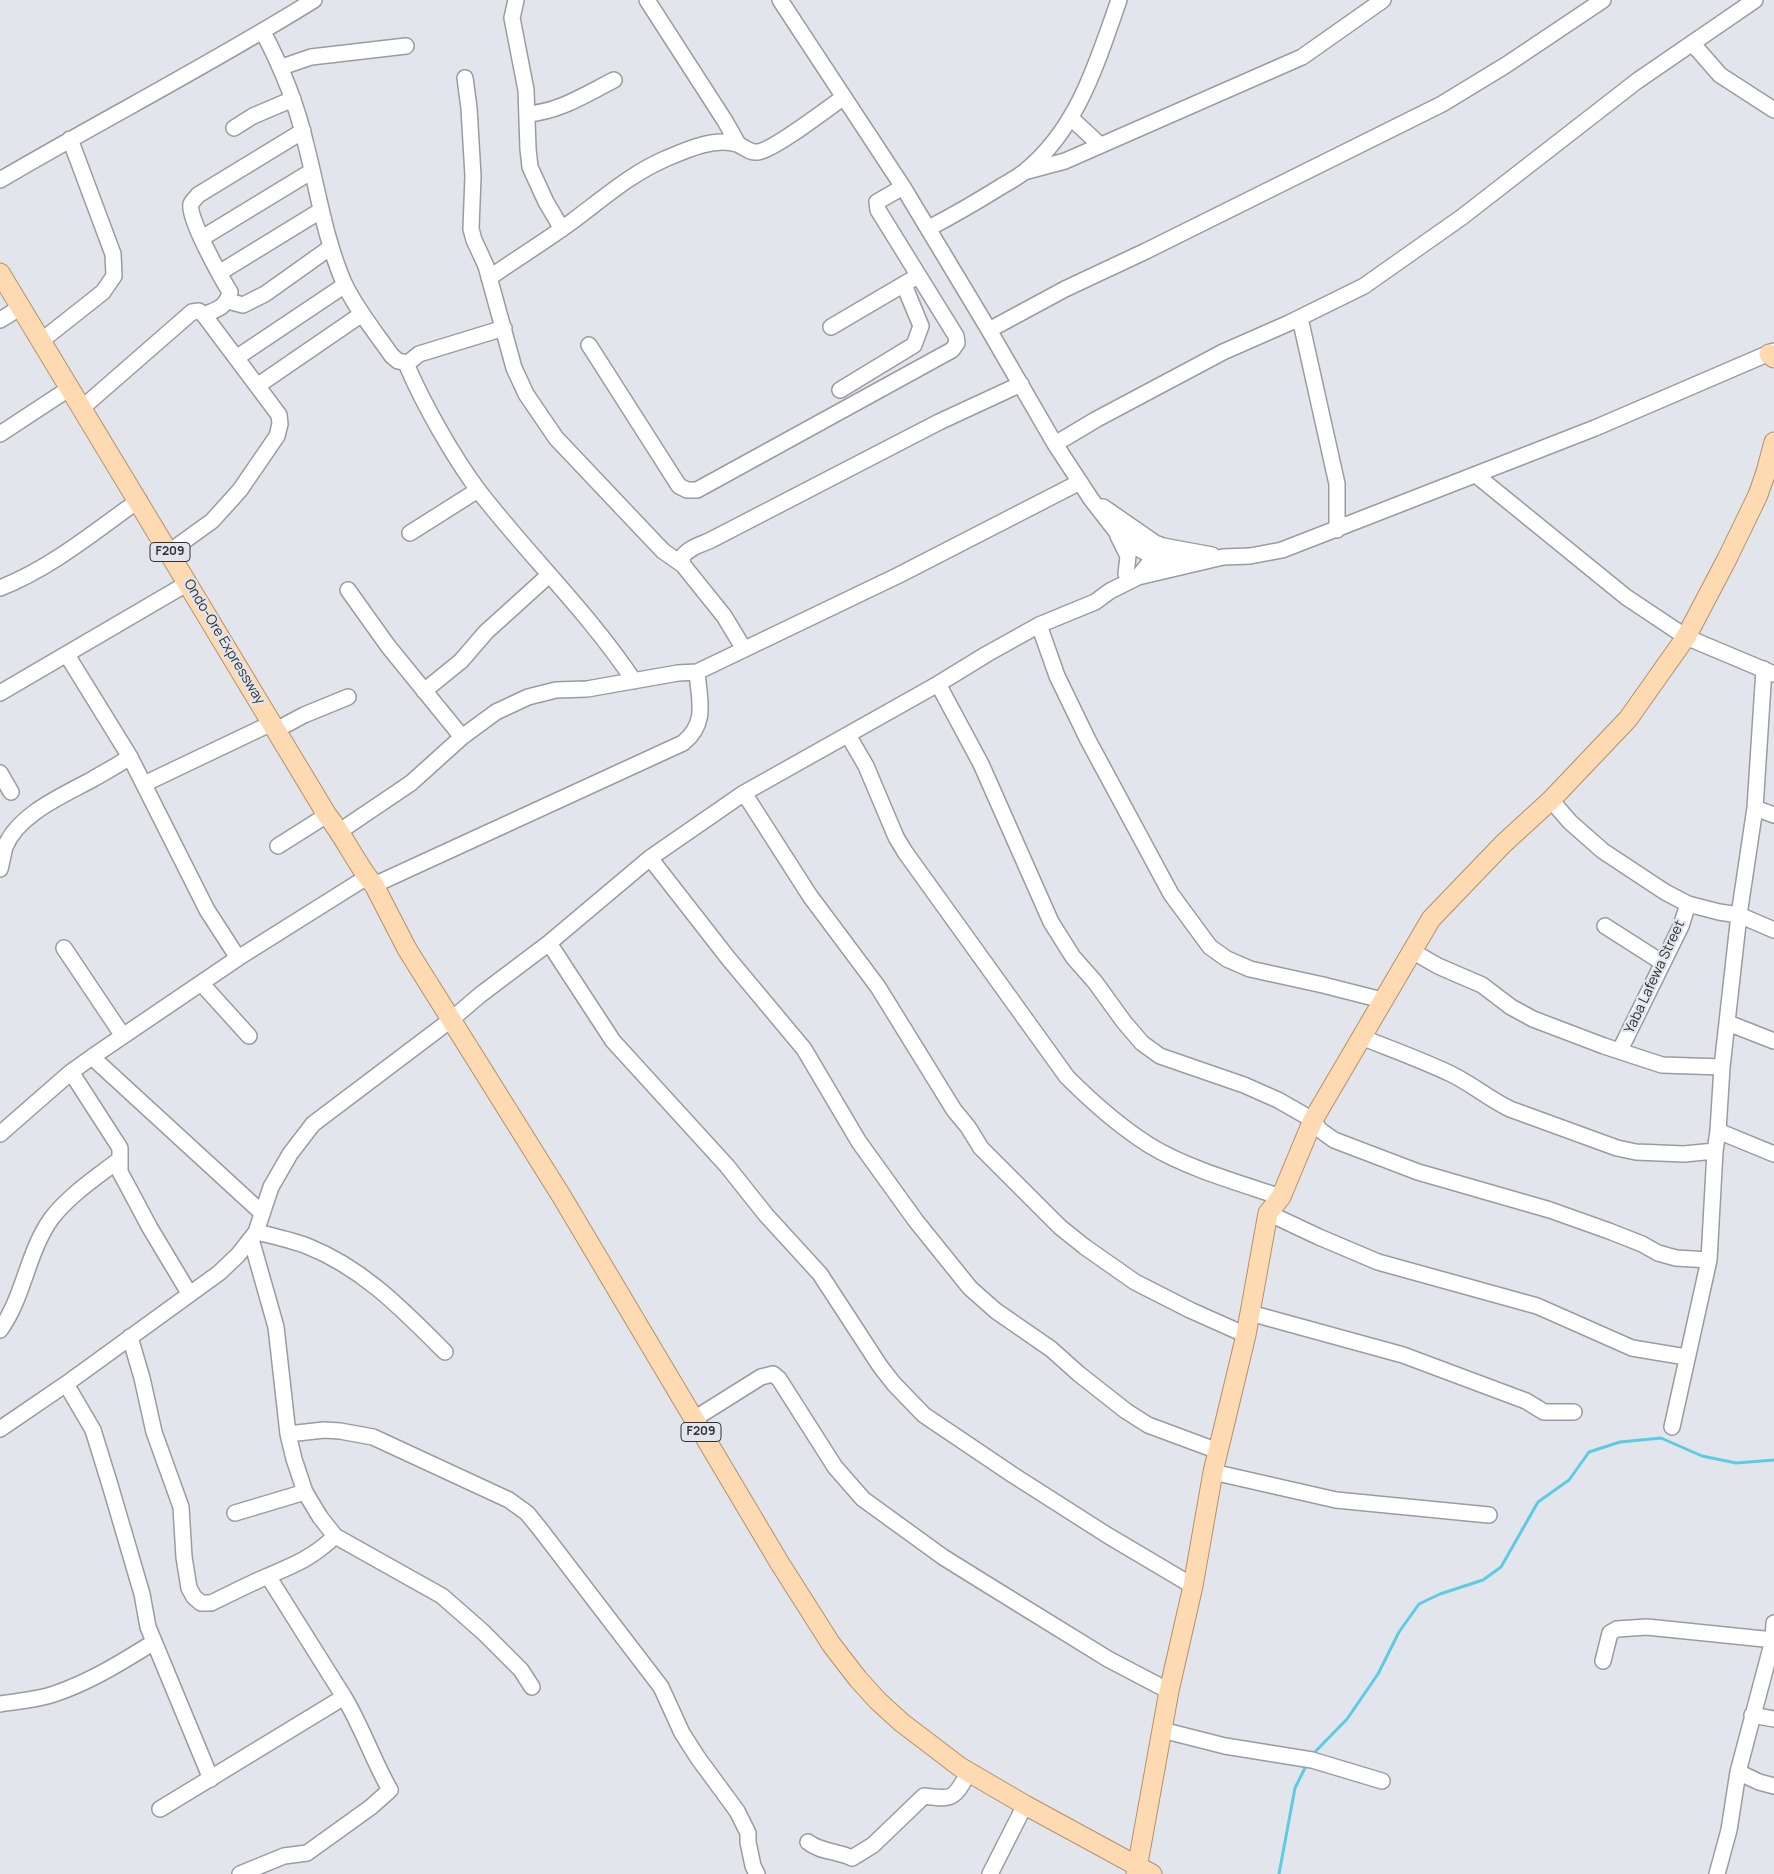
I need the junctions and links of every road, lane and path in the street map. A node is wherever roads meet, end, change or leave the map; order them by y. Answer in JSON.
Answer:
{"nodes":[{"id":1,"x":314,"y":0,"type":"edge"},
{"id":2,"x":647,"y":0,"type":"edge"},
{"id":3,"x":780,"y":0,"type":"edge"},
{"id":4,"x":1119,"y":0,"type":"edge"},
{"id":5,"x":1383,"y":0,"type":"edge"},
{"id":6,"x":1603,"y":0,"type":"edge"},
{"id":7,"x":1755,"y":0,"type":"edge"},
{"id":8,"x":519,"y":1,"type":"edge"},
{"id":9,"x":263,"y":32,"type":"junction"},
{"id":10,"x":1692,"y":43,"type":"junction"},
{"id":11,"x":406,"y":46,"type":"dead end"},
{"id":12,"x":282,"y":67,"type":"junction"},
{"id":13,"x":465,"y":78,"type":"dead end"},
{"id":14,"x":614,"y":80,"type":"dead end"},
{"id":15,"x":844,"y":97,"type":"junction"},
{"id":16,"x":293,"y":99,"type":"junction"},
{"id":17,"x":1774,"y":110,"type":"edge"},
{"id":18,"x":528,"y":114,"type":"junction"},
{"id":19,"x":1071,"y":118,"type":"junction"},
{"id":20,"x":234,"y":128,"type":"dead end"},
{"id":21,"x":303,"y":131,"type":"junction"},
{"id":22,"x":70,"y":139,"type":"junction"},
{"id":23,"x":738,"y":144,"type":"junction"},
{"id":24,"x":1100,"y":145,"type":"junction"},
{"id":25,"x":312,"y":171,"type":"junction"},
{"id":26,"x":1024,"y":172,"type":"junction"},
{"id":27,"x":0,"y":180,"type":"edge"},
{"id":28,"x":903,"y":187,"type":"junction"},
{"id":29,"x":320,"y":211,"type":"junction"},
{"id":30,"x":929,"y":228,"type":"junction"},
{"id":31,"x":562,"y":229,"type":"junction"},
{"id":32,"x":202,"y":238,"type":"junction"},
{"id":33,"x":331,"y":247,"type":"junction"},
{"id":34,"x":0,"y":273,"type":"edge"},
{"id":35,"x":219,"y":273,"type":"junction"},
{"id":36,"x":919,"y":276,"type":"junction"},
{"id":37,"x":489,"y":278,"type":"junction"},
{"id":38,"x":345,"y":285,"type":"junction"},
{"id":39,"x":904,"y":285,"type":"junction"},
{"id":40,"x":228,"y":301,"type":"junction"},
{"id":41,"x":21,"y":307,"type":"junction"},
{"id":42,"x":362,"y":314,"type":"junction"},
{"id":43,"x":204,"y":315,"type":"junction"},
{"id":44,"x":1300,"y":318,"type":"junction"},
{"id":45,"x":0,"y":320,"type":"edge"},
{"id":46,"x":831,"y":327,"type":"dead end"},
{"id":47,"x":504,"y":328,"type":"junction"},
{"id":48,"x":989,"y":330,"type":"junction"},
{"id":49,"x":42,"y":341,"type":"junction"},
{"id":50,"x":589,"y":345,"type":"dead end"},
{"id":51,"x":1772,"y":354,"type":"edge"},
{"id":52,"x":236,"y":358,"type":"junction"},
{"id":53,"x":408,"y":363,"type":"junction"},
{"id":54,"x":1021,"y":384,"type":"junction"},
{"id":55,"x":257,"y":386,"type":"junction"},
{"id":56,"x":70,"y":388,"type":"junction"},
{"id":57,"x":840,"y":390,"type":"dead end"},
{"id":58,"x":82,"y":408,"type":"junction"},
{"id":59,"x":0,"y":434,"type":"edge"},
{"id":60,"x":1774,"y":442,"type":"edge"},
{"id":61,"x":1054,"y":444,"type":"junction"},
{"id":62,"x":1476,"y":476,"type":"junction"},
{"id":63,"x":1080,"y":482,"type":"junction"},
{"id":64,"x":478,"y":490,"type":"junction"},
{"id":65,"x":1091,"y":499,"type":"junction"},
{"id":66,"x":139,"y":500,"type":"junction"},
{"id":67,"x":1115,"y":530,"type":"junction"},
{"id":68,"x":1337,"y":530,"type":"junction"},
{"id":69,"x":410,"y":533,"type":"dead end"},
{"id":70,"x":1155,"y":550,"type":"junction"},
{"id":71,"x":169,"y":552,"type":"junction"},
{"id":72,"x":1223,"y":558,"type":"junction"},
{"id":73,"x":1200,"y":562,"type":"junction"},
{"id":74,"x":683,"y":565,"type":"junction"},
{"id":75,"x":549,"y":575,"type":"junction"},
{"id":76,"x":1132,"y":575,"type":"junction"},
{"id":77,"x":188,"y":583,"type":"junction"},
{"id":78,"x":0,"y":588,"type":"edge"},
{"id":79,"x":348,"y":590,"type":"dead end"},
{"id":80,"x":1039,"y":626,"type":"junction"},
{"id":81,"x":1686,"y":637,"type":"junction"},
{"id":82,"x":744,"y":648,"type":"junction"},
{"id":83,"x":67,"y":655,"type":"junction"},
{"id":84,"x":697,"y":672,"type":"junction"},
{"id":85,"x":1769,"y":672,"type":"edge"},
{"id":86,"x":634,"y":681,"type":"junction"},
{"id":87,"x":938,"y":684,"type":"junction"},
{"id":88,"x":424,"y":691,"type":"junction"},
{"id":89,"x":0,"y":693,"type":"edge"},
{"id":90,"x":348,"y":697,"type":"dead end"},
{"id":91,"x":274,"y":726,"type":"junction"},
{"id":92,"x":848,"y":735,"type":"junction"},
{"id":93,"x":462,"y":737,"type":"junction"},
{"id":94,"x":130,"y":757,"type":"junction"},
{"id":95,"x":0,"y":773,"type":"edge"},
{"id":96,"x":144,"y":784,"type":"junction"},
{"id":97,"x":11,"y":792,"type":"dead end"},
{"id":98,"x":744,"y":793,"type":"junction"},
{"id":99,"x":1551,"y":800,"type":"junction"},
{"id":100,"x":1755,"y":808,"type":"junction"},
{"id":101,"x":328,"y":815,"type":"junction"},
{"id":102,"x":1774,"y":815,"type":"edge"},
{"id":103,"x":340,"y":831,"type":"junction"},
{"id":104,"x":278,"y":846,"type":"dead end"},
{"id":105,"x":650,"y":858,"type":"junction"},
{"id":106,"x":0,"y":869,"type":"edge"},
{"id":107,"x":371,"y":881,"type":"junction"},
{"id":108,"x":1688,"y":904,"type":"junction"},
{"id":109,"x":1738,"y":915,"type":"junction"},
{"id":110,"x":1605,"y":926,"type":"dead end"},
{"id":111,"x":1774,"y":930,"type":"edge"},
{"id":112,"x":548,"y":943,"type":"junction"},
{"id":113,"x":64,"y":948,"type":"dead end"},
{"id":114,"x":1412,"y":951,"type":"junction"},
{"id":115,"x":238,"y":958,"type":"junction"},
{"id":116,"x":1663,"y":963,"type":"junction"},
{"id":117,"x":201,"y":983,"type":"junction"},
{"id":118,"x":1382,"y":1000,"type":"junction"},
{"id":119,"x":452,"y":1019,"type":"junction"},
{"id":120,"x":1728,"y":1024,"type":"junction"},
{"id":121,"x":123,"y":1036,"type":"junction"},
{"id":122,"x":249,"y":1036,"type":"dead end"},
{"id":123,"x":1361,"y":1037,"type":"junction"},
{"id":124,"x":1774,"y":1040,"type":"edge"},
{"id":125,"x":1620,"y":1050,"type":"junction"},
{"id":126,"x":92,"y":1057,"type":"junction"},
{"id":127,"x":1722,"y":1067,"type":"junction"},
{"id":128,"x":71,"y":1072,"type":"junction"},
{"id":129,"x":1312,"y":1120,"type":"junction"},
{"id":130,"x":1718,"y":1131,"type":"junction"},
{"id":131,"x":0,"y":1134,"type":"edge"},
{"id":132,"x":1715,"y":1151,"type":"junction"},
{"id":133,"x":1774,"y":1154,"type":"edge"},
{"id":134,"x":120,"y":1159,"type":"junction"},
{"id":135,"x":1281,"y":1197,"type":"junction"},
{"id":136,"x":262,"y":1213,"type":"junction"},
{"id":137,"x":1268,"y":1213,"type":"junction"},
{"id":138,"x":253,"y":1236,"type":"junction"},
{"id":139,"x":1709,"y":1260,"type":"junction"},
{"id":140,"x":190,"y":1293,"type":"junction"},
{"id":141,"x":1250,"y":1313,"type":"junction"},
{"id":142,"x":0,"y":1330,"type":"edge"},
{"id":143,"x":1246,"y":1335,"type":"junction"},
{"id":144,"x":130,"y":1337,"type":"junction"},
{"id":145,"x":445,"y":1352,"type":"dead end"},
{"id":146,"x":1686,"y":1357,"type":"junction"},
{"id":147,"x":66,"y":1384,"type":"junction"},
{"id":148,"x":1574,"y":1412,"type":"dead end"},
{"id":149,"x":694,"y":1419,"type":"junction"},
{"id":150,"x":1672,"y":1427,"type":"dead end"},
{"id":151,"x":0,"y":1428,"type":"edge"},
{"id":152,"x":288,"y":1434,"type":"junction"},
{"id":153,"x":1218,"y":1451,"type":"junction"},
{"id":154,"x":1213,"y":1472,"type":"junction"},
{"id":155,"x":305,"y":1492,"type":"junction"},
{"id":156,"x":235,"y":1513,"type":"dead end"},
{"id":157,"x":1488,"y":1515,"type":"dead end"},
{"id":158,"x":334,"y":1536,"type":"junction"},
{"id":159,"x":268,"y":1576,"type":"junction"},
{"id":160,"x":1193,"y":1586,"type":"junction"},
{"id":161,"x":1774,"y":1623,"type":"edge"},
{"id":162,"x":1774,"y":1640,"type":"edge"},
{"id":163,"x":154,"y":1642,"type":"junction"},
{"id":164,"x":1603,"y":1661,"type":"dead end"},
{"id":165,"x":532,"y":1687,"type":"dead end"},
{"id":166,"x":1169,"y":1691,"type":"junction"},
{"id":167,"x":344,"y":1697,"type":"junction"},
{"id":168,"x":0,"y":1704,"type":"edge"},
{"id":169,"x":1752,"y":1715,"type":"junction"},
{"id":170,"x":1774,"y":1719,"type":"edge"},
{"id":171,"x":1162,"y":1730,"type":"junction"},
{"id":172,"x":969,"y":1772,"type":"junction"},
{"id":173,"x":1738,"y":1772,"type":"junction"},
{"id":174,"x":211,"y":1780,"type":"junction"},
{"id":175,"x":1382,"y":1781,"type":"dead end"},
{"id":176,"x":1774,"y":1786,"type":"edge"},
{"id":177,"x":1025,"y":1805,"type":"junction"},
{"id":178,"x":160,"y":1809,"type":"dead end"},
{"id":179,"x":808,"y":1842,"type":"dead end"},
{"id":180,"x":1142,"y":1871,"type":"edge"},
{"id":181,"x":753,"y":1872,"type":"edge"},
{"id":182,"x":240,"y":1874,"type":"edge"},
{"id":183,"x":990,"y":1874,"type":"edge"},
{"id":184,"x":1717,"y":1874,"type":"edge"}],
"edges":[{"from":1,"to":9,"type":"street"},
{"from":2,"to":23,"type":"street"},
{"from":3,"to":15,"type":"street"},
{"from":4,"to":19,"type":"street"},
{"from":5,"to":24,"type":"street"},
{"from":6,"to":48,"type":"street"},
{"from":7,"to":10,"type":"street"},
{"from":8,"to":18,"type":"street"},
{"from":9,"to":12,"type":"street"},
{"from":9,"to":22,"type":"street"},
{"from":10,"to":17,"type":"street"},
{"from":10,"to":44,"type":"street"},
{"from":11,"to":12,"type":"street"},
{"from":12,"to":16,"type":"street"},
{"from":13,"to":37,"type":"street"},
{"from":14,"to":18,"type":"street"},
{"from":15,"to":23,"type":"street"},
{"from":15,"to":28,"type":"street"},
{"from":16,"to":20,"type":"street"},
{"from":16,"to":21,"type":"street"},
{"from":18,"to":31,"type":"street"},
{"from":19,"to":24,"type":"street"},
{"from":19,"to":26,"type":"street"},
{"from":21,"to":25,"type":"street"},
{"from":21,"to":32,"type":"street"},
{"from":22,"to":27,"type":"street"},
{"from":22,"to":49,"type":"street"},
{"from":23,"to":31,"type":"street"},
{"from":24,"to":26,"type":"street"},
{"from":25,"to":29,"type":"street"},
{"from":25,"to":32,"type":"street"},
{"from":26,"to":30,"type":"street"},
{"from":28,"to":30,"type":"street"},
{"from":28,"to":36,"type":"street"},
{"from":29,"to":33,"type":"street"},
{"from":29,"to":35,"type":"street"},
{"from":30,"to":48,"type":"street"},
{"from":31,"to":37,"type":"street"},
{"from":32,"to":35,"type":"street"},
{"from":33,"to":38,"type":"street"},
{"from":33,"to":40,"type":"street"},
{"from":34,"to":41,"type":"main road","name":"Ondo-Ore Expressway","number":"F209"},
{"from":35,"to":40,"type":"street"},
{"from":36,"to":39,"type":"street"},
{"from":36,"to":50,"type":"street"},
{"from":37,"to":47,"type":"street"},
{"from":38,"to":42,"type":"street"},
{"from":38,"to":52,"type":"street"},
{"from":39,"to":46,"type":"street"},
{"from":39,"to":57,"type":"street"},
{"from":40,"to":43,"type":"street"},
{"from":41,"to":45,"type":"street"},
{"from":41,"to":49,"type":"main road","name":"Ondo-Ore Expressway","number":"F209"},
{"from":42,"to":53,"type":"street"},
{"from":42,"to":55,"type":"street"},
{"from":43,"to":52,"type":"street"},
{"from":43,"to":58,"type":"street"},
{"from":44,"to":61,"type":"street"},
{"from":44,"to":68,"type":"street"},
{"from":47,"to":53,"type":"street"},
{"from":47,"to":74,"type":"street"},
{"from":48,"to":54,"type":"street"},
{"from":49,"to":56,"type":"main road","name":"Ondo-Ore Expressway","number":"F209"},
{"from":51,"to":62,"type":"street"},
{"from":52,"to":55,"type":"street"},
{"from":53,"to":64,"type":"street"},
{"from":54,"to":61,"type":"street"},
{"from":54,"to":74,"type":"street"},
{"from":55,"to":71,"type":"street"},
{"from":56,"to":58,"type":"main road","name":"Ondo-Ore Expressway","number":"F209"},
{"from":56,"to":59,"type":"street"},
{"from":58,"to":66,"type":"main road","name":"Ondo-Ore Expressway","number":"F209"},
{"from":60,"to":81,"type":"main road"},
{"from":61,"to":63,"type":"street"},
{"from":62,"to":68,"type":"street"},
{"from":62,"to":81,"type":"street"},
{"from":63,"to":65,"type":"street"},
{"from":63,"to":82,"type":"street"},
{"from":64,"to":69,"type":"street"},
{"from":64,"to":75,"type":"street"},
{"from":65,"to":67,"type":"street"},
{"from":65,"to":70,"type":"street"},
{"from":66,"to":71,"type":"main road","name":"Ondo-Ore Expressway","number":"F209"},
{"from":66,"to":78,"type":"street"},
{"from":67,"to":70,"type":"street"},
{"from":67,"to":76,"type":"street"},
{"from":68,"to":72,"type":"street"},
{"from":70,"to":72,"type":"street"},
{"from":70,"to":73,"type":"street"},
{"from":70,"to":76,"type":"street"},
{"from":71,"to":77,"type":"main road","name":"Ondo-Ore Expressway","number":"F209"},
{"from":72,"to":73,"type":"street"},
{"from":73,"to":76,"type":"street"},
{"from":74,"to":82,"type":"street"},
{"from":75,"to":86,"type":"street"},
{"from":75,"to":88,"type":"street"},
{"from":76,"to":80,"type":"street"},
{"from":77,"to":83,"type":"street"},
{"from":77,"to":91,"type":"main road","name":"Ondo-Ore Expressway","number":"F209"},
{"from":79,"to":88,"type":"street"},
{"from":80,"to":87,"type":"street"},
{"from":80,"to":118,"type":"street"},
{"from":81,"to":85,"type":"street"},
{"from":81,"to":99,"type":"main road"},
{"from":82,"to":84,"type":"street"},
{"from":83,"to":89,"type":"street"},
{"from":83,"to":94,"type":"street"},
{"from":84,"to":86,"type":"street"},
{"from":84,"to":107,"type":"street"},
{"from":85,"to":100,"type":"street"},
{"from":86,"to":93,"type":"street"},
{"from":87,"to":92,"type":"street"},
{"from":87,"to":129,"type":"street"},
{"from":88,"to":93,"type":"street"},
{"from":90,"to":91,"type":"street"},
{"from":91,"to":96,"type":"street"},
{"from":91,"to":101,"type":"main road","name":"Ondo-Ore Expressway","number":"F209"},
{"from":92,"to":98,"type":"street"},
{"from":92,"to":135,"type":"street"},
{"from":93,"to":103,"type":"street"},
{"from":94,"to":96,"type":"street"},
{"from":94,"to":106,"type":"street"},
{"from":95,"to":97,"type":"street"},
{"from":96,"to":115,"type":"street"},
{"from":98,"to":105,"type":"street"},
{"from":98,"to":143,"type":"street"},
{"from":99,"to":108,"type":"street"},
{"from":99,"to":114,"type":"main road"},
{"from":100,"to":102,"type":"street"},
{"from":100,"to":109,"type":"street"},
{"from":101,"to":103,"type":"main road","name":"Ondo-Ore Expressway","number":"F209"},
{"from":101,"to":104,"type":"street"},
{"from":103,"to":107,"type":"main road","number":"F209"},
{"from":105,"to":112,"type":"street"},
{"from":105,"to":153,"type":"street"},
{"from":107,"to":115,"type":"street"},
{"from":107,"to":119,"type":"main road","number":"F209"},
{"from":108,"to":109,"type":"street"},
{"from":108,"to":116,"type":"street","name":"Yaba Lafewa Street"},
{"from":109,"to":111,"type":"street"},
{"from":109,"to":120,"type":"street"},
{"from":110,"to":116,"type":"street"},
{"from":112,"to":119,"type":"street"},
{"from":112,"to":160,"type":"street"},
{"from":113,"to":121,"type":"street"},
{"from":114,"to":118,"type":"main road"},
{"from":114,"to":125,"type":"street"},
{"from":115,"to":117,"type":"street"},
{"from":116,"to":125,"type":"street","name":"Yaba Lafewa Street"},
{"from":117,"to":121,"type":"street"},
{"from":117,"to":122,"type":"street"},
{"from":118,"to":123,"type":"main road"},
{"from":119,"to":136,"type":"street"},
{"from":119,"to":149,"type":"main road","number":"F209"},
{"from":120,"to":124,"type":"street"},
{"from":120,"to":127,"type":"street"},
{"from":121,"to":126,"type":"street"},
{"from":123,"to":129,"type":"main road"},
{"from":123,"to":132,"type":"street"},
{"from":125,"to":127,"type":"street"},
{"from":126,"to":128,"type":"street"},
{"from":126,"to":136,"type":"street"},
{"from":127,"to":130,"type":"street"},
{"from":128,"to":131,"type":"street"},
{"from":128,"to":134,"type":"street"},
{"from":129,"to":135,"type":"main road"},
{"from":129,"to":139,"type":"street"},
{"from":130,"to":132,"type":"street"},
{"from":130,"to":133,"type":"street"},
{"from":132,"to":139,"type":"street"},
{"from":134,"to":140,"type":"street"},
{"from":134,"to":142,"type":"street"},
{"from":135,"to":137,"type":"main road"},
{"from":136,"to":138,"type":"street"},
{"from":137,"to":141,"type":"main road"},
{"from":137,"to":146,"type":"street"},
{"from":138,"to":140,"type":"street"},
{"from":138,"to":145,"type":"street"},
{"from":138,"to":152,"type":"street"},
{"from":139,"to":146,"type":"street"},
{"from":140,"to":144,"type":"street"},
{"from":141,"to":143,"type":"main road"},
{"from":141,"to":148,"type":"street"},
{"from":143,"to":153,"type":"main road"},
{"from":144,"to":147,"type":"street"},
{"from":144,"to":159,"type":"street"},
{"from":146,"to":150,"type":"street"},
{"from":147,"to":151,"type":"street"},
{"from":147,"to":163,"type":"street"},
{"from":149,"to":166,"type":"street"},
{"from":149,"to":172,"type":"main road","number":"F209"},
{"from":152,"to":155,"type":"street"},
{"from":152,"to":181,"type":"street"},
{"from":153,"to":154,"type":"main road"},
{"from":154,"to":157,"type":"street"},
{"from":154,"to":160,"type":"main road"},
{"from":155,"to":156,"type":"street"},
{"from":155,"to":158,"type":"street"},
{"from":158,"to":159,"type":"street"},
{"from":158,"to":165,"type":"street"},
{"from":159,"to":167,"type":"street"},
{"from":160,"to":166,"type":"main road"},
{"from":161,"to":162,"type":"street"},
{"from":162,"to":164,"type":"street"},
{"from":162,"to":169,"type":"street"},
{"from":163,"to":168,"type":"street"},
{"from":163,"to":174,"type":"street"},
{"from":166,"to":171,"type":"main road"},
{"from":167,"to":174,"type":"street"},
{"from":167,"to":182,"type":"street"},
{"from":169,"to":170,"type":"street"},
{"from":169,"to":173,"type":"street"},
{"from":171,"to":175,"type":"street"},
{"from":171,"to":180,"type":"main road"},
{"from":172,"to":177,"type":"main road","number":"F209"},
{"from":172,"to":179,"type":"street"},
{"from":173,"to":176,"type":"street"},
{"from":173,"to":184,"type":"street"},
{"from":174,"to":178,"type":"street"},
{"from":177,"to":180,"type":"main road","number":"F209"},
{"from":177,"to":183,"type":"street"}]}
